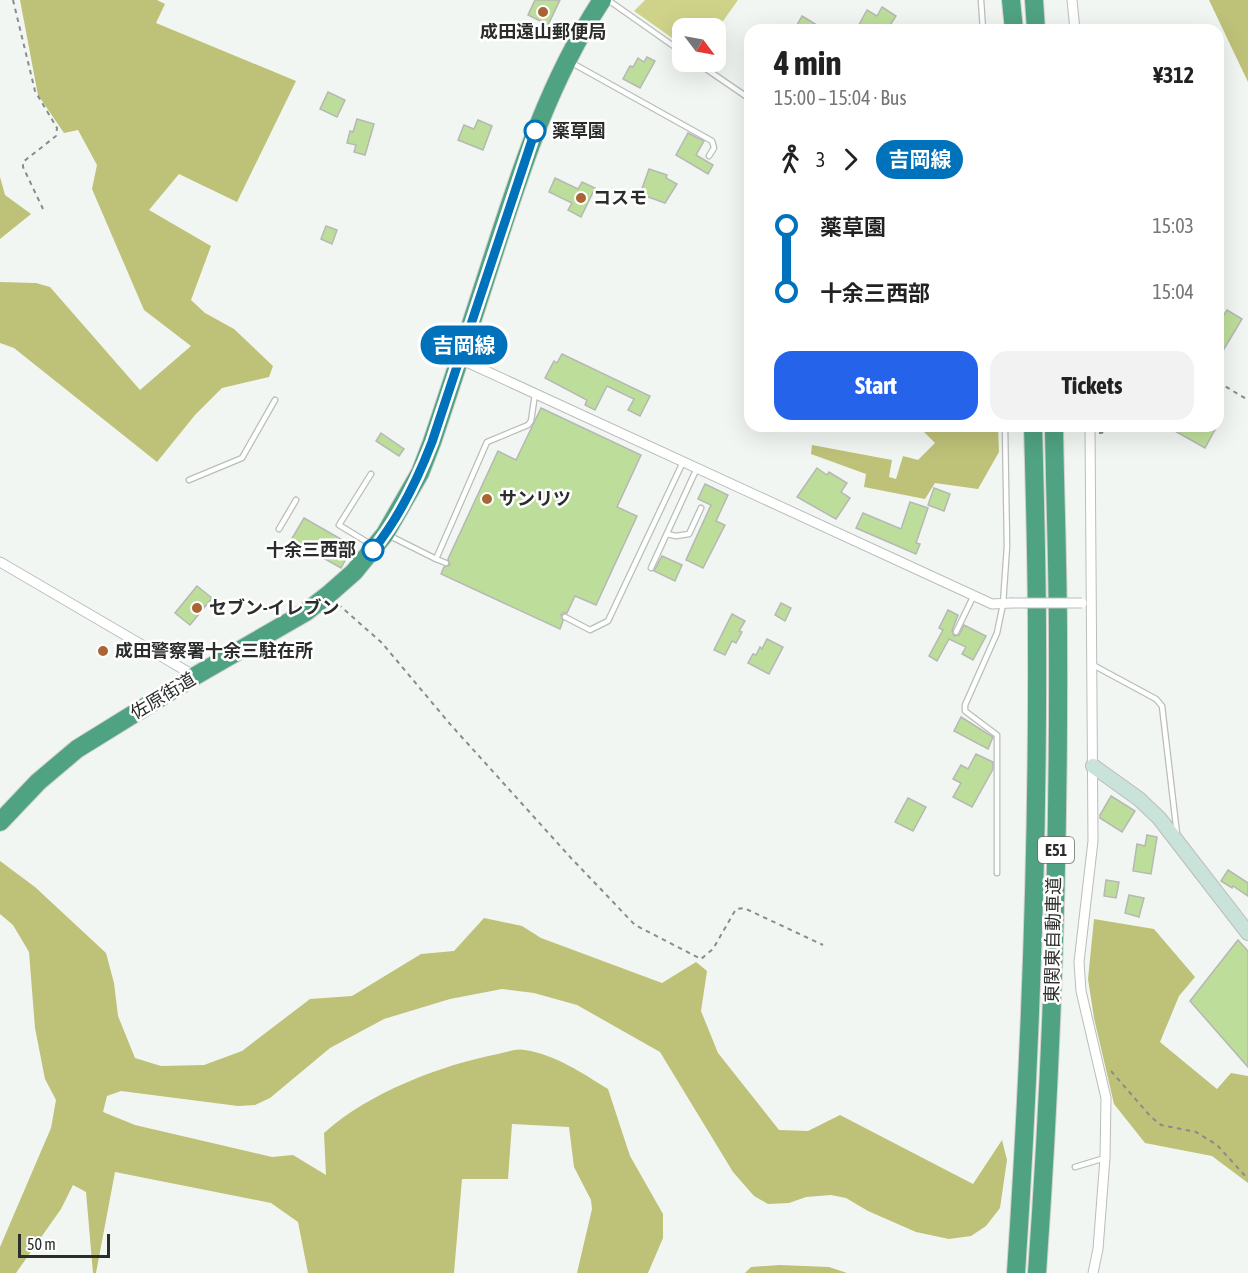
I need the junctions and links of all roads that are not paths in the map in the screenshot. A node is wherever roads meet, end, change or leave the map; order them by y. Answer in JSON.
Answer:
{"nodes":[{"id":1,"x":602,"y":0,"type":"edge"},
{"id":2,"x":608,"y":0,"type":"edge"},
{"id":3,"x":981,"y":0,"type":"edge"},
{"id":4,"x":1011,"y":0,"type":"edge"},
{"id":5,"x":1034,"y":0,"type":"edge"},
{"id":6,"x":1072,"y":0,"type":"edge"},
{"id":7,"x":983,"y":24,"type":"edge"},
{"id":8,"x":1013,"y":24,"type":"edge"},
{"id":9,"x":1036,"y":24,"type":"edge"},
{"id":10,"x":1074,"y":24,"type":"edge"},
{"id":11,"x":672,"y":45,"type":"edge"},
{"id":12,"x":567,"y":60,"type":"junction"},
{"id":13,"x":711,"y":72,"type":"edge"},
{"id":14,"x":744,"y":95,"type":"edge"},
{"id":15,"x":709,"y":156,"type":"dead end"},
{"id":16,"x":460,"y":359,"type":"junction"},
{"id":17,"x":535,"y":394,"type":"junction"},
{"id":18,"x":275,"y":400,"type":"dead end"},
{"id":19,"x":1005,"y":432,"type":"edge"},
{"id":20,"x":1033,"y":432,"type":"edge"},
{"id":21,"x":1054,"y":432,"type":"edge"},
{"id":22,"x":1090,"y":432,"type":"edge"},
{"id":23,"x":683,"y":462,"type":"junction"},
{"id":24,"x":697,"y":468,"type":"junction"},
{"id":25,"x":370,"y":474,"type":"dead end"},
{"id":26,"x":189,"y":480,"type":"dead end"},
{"id":27,"x":296,"y":500,"type":"dead end"},
{"id":28,"x":701,"y":508,"type":"dead end"},
{"id":29,"x":279,"y":529,"type":"dead end"},
{"id":30,"x":667,"y":534,"type":"junction"},
{"id":31,"x":380,"y":541,"type":"junction"},
{"id":32,"x":436,"y":559,"type":"junction"},
{"id":33,"x":0,"y":562,"type":"edge"},
{"id":34,"x":446,"y":563,"type":"dead end"},
{"id":35,"x":651,"y":568,"type":"dead end"},
{"id":36,"x":974,"y":595,"type":"junction"},
{"id":37,"x":1087,"y":602,"type":"junction"},
{"id":38,"x":1007,"y":603,"type":"junction"},
{"id":39,"x":565,"y":617,"type":"dead end"},
{"id":40,"x":956,"y":632,"type":"dead end"},
{"id":41,"x":1093,"y":665,"type":"junction"},
{"id":42,"x":195,"y":676,"type":"junction"},
{"id":43,"x":1093,"y":766,"type":"junction"},
{"id":44,"x":0,"y":822,"type":"edge"},
{"id":45,"x":1178,"y":844,"type":"junction"},
{"id":46,"x":997,"y":873,"type":"dead end"},
{"id":47,"x":1248,"y":933,"type":"edge"},
{"id":48,"x":1105,"y":1158,"type":"junction"},
{"id":49,"x":1075,"y":1167,"type":"dead end"},
{"id":50,"x":1016,"y":1273,"type":"edge"},
{"id":51,"x":1037,"y":1273,"type":"edge"},
{"id":52,"x":1093,"y":1273,"type":"edge"}],
"edges":[{"from":1,"to":12,"type":"highway","name":"佐原街道"},
{"from":2,"to":11,"type":"lane"},
{"from":3,"to":7,"type":"lane"},
{"from":4,"to":8,"type":"highway"},
{"from":5,"to":9,"type":"highway"},
{"from":6,"to":10,"type":"street"},
{"from":12,"to":15,"type":"lane"},
{"from":12,"to":16,"type":"highway","name":"佐原街道"},
{"from":13,"to":14,"type":"lane"},
{"from":16,"to":17,"type":"street"},
{"from":16,"to":31,"type":"highway","name":"佐原街道"},
{"from":17,"to":23,"type":"street"},
{"from":17,"to":32,"type":"lane"},
{"from":18,"to":26,"type":"lane"},
{"from":19,"to":38,"type":"lane"},
{"from":20,"to":50,"type":"highway","name":"東関東自動車道","number":"E51"},
{"from":21,"to":51,"type":"highway","name":"東関東自動車道","number":"E51"},
{"from":22,"to":37,"type":"street"},
{"from":23,"to":24,"type":"street"},
{"from":23,"to":39,"type":"lane"},
{"from":24,"to":30,"type":"lane"},
{"from":24,"to":36,"type":"street"},
{"from":25,"to":31,"type":"lane"},
{"from":27,"to":29,"type":"lane"},
{"from":28,"to":30,"type":"lane"},
{"from":30,"to":35,"type":"lane"},
{"from":31,"to":32,"type":"lane"},
{"from":31,"to":42,"type":"highway","name":"佐原街道"},
{"from":32,"to":34,"type":"lane"},
{"from":33,"to":42,"type":"street"},
{"from":36,"to":38,"type":"street"},
{"from":36,"to":40,"type":"lane"},
{"from":37,"to":38,"type":"street","bridge":true},
{"from":37,"to":41,"type":"street"},
{"from":38,"to":46,"type":"lane"},
{"from":41,"to":43,"type":"street"},
{"from":41,"to":45,"type":"lane"},
{"from":42,"to":44,"type":"highway","name":"佐原街道"},
{"from":43,"to":45,"type":"street"},
{"from":43,"to":48,"type":"street"},
{"from":45,"to":47,"type":"street"},
{"from":48,"to":49,"type":"lane"},
{"from":48,"to":52,"type":"street"}]}
